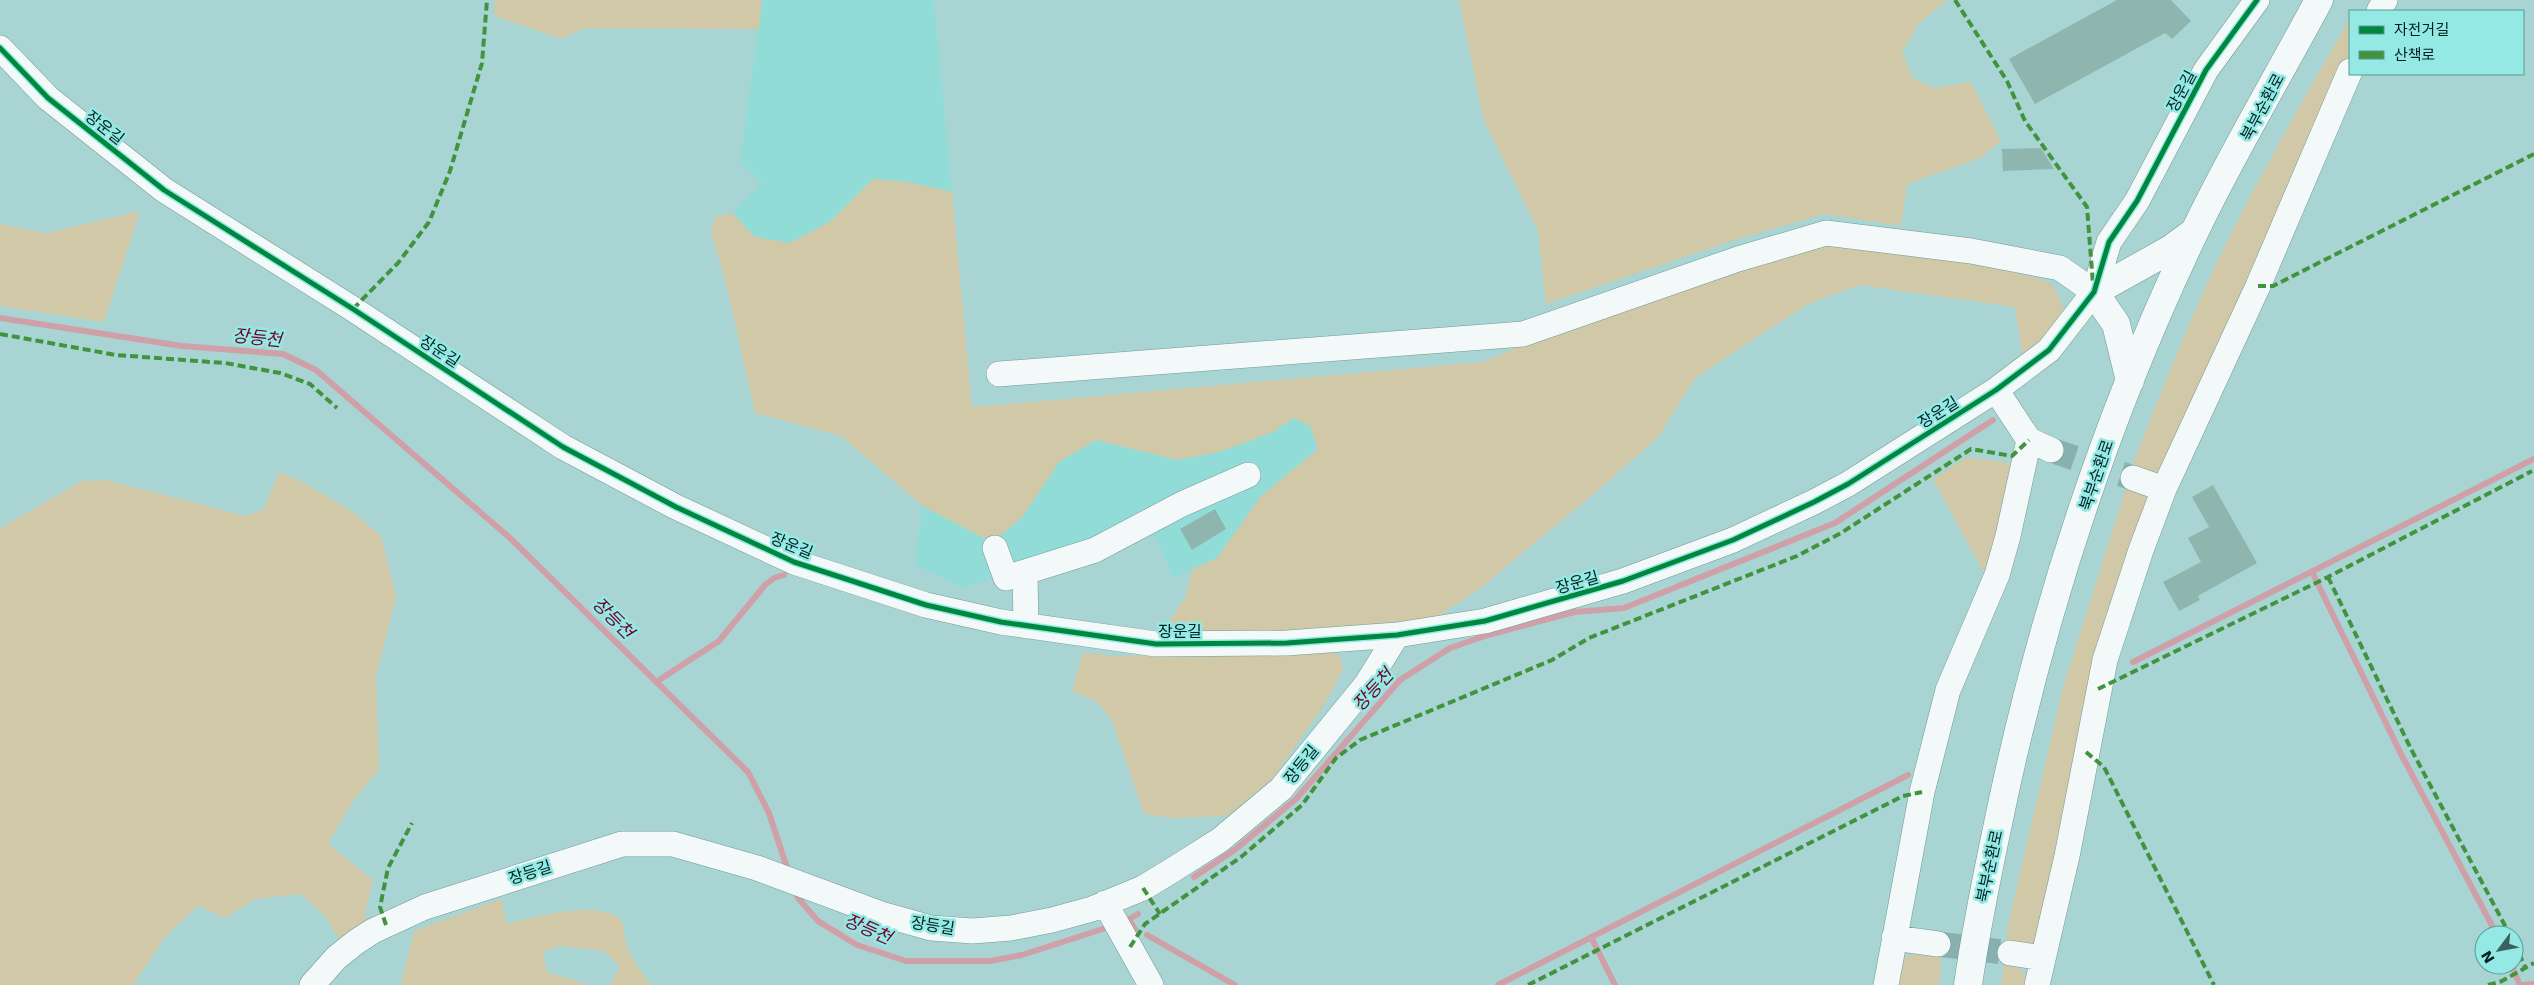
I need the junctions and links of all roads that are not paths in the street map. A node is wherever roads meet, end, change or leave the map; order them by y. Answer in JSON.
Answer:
{"nodes":[{"id":1,"x":2257,"y":0,"type":"edge"},
{"id":2,"x":2319,"y":0,"type":"edge"},
{"id":3,"x":0,"y":48,"type":"edge"},
{"id":4,"x":2349,"y":73,"type":"edge"},
{"id":5,"x":2194,"y":232,"type":"junction"},
{"id":6,"x":2094,"y":292,"type":"junction"},
{"id":7,"x":999,"y":374,"type":"dead end"},
{"id":8,"x":2130,"y":380,"type":"junction"},
{"id":9,"x":1996,"y":390,"type":"junction"},
{"id":10,"x":1248,"y":475,"type":"dead end"},
{"id":11,"x":2133,"y":478,"type":"tunnel mouth"},
{"id":12,"x":2164,"y":489,"type":"junction"},
{"id":13,"x":994,"y":548,"type":"dead end"},
{"id":14,"x":1024,"y":574,"type":"junction"},
{"id":15,"x":1026,"y":626,"type":"junction"},
{"id":16,"x":1397,"y":635,"type":"junction"},
{"id":17,"x":1113,"y":917,"type":"junction"},
{"id":18,"x":1894,"y":938,"type":"junction"},
{"id":19,"x":1938,"y":944,"type":"tunnel mouth"},
{"id":20,"x":2010,"y":953,"type":"tunnel mouth"},
{"id":21,"x":2044,"y":958,"type":"junction"},
{"id":22,"x":312,"y":985,"type":"edge"},
{"id":23,"x":1151,"y":985,"type":"edge"},
{"id":24,"x":1886,"y":985,"type":"edge"},
{"id":25,"x":1968,"y":985,"type":"edge"},
{"id":26,"x":2037,"y":985,"type":"edge"}],
"edges":[{"from":1,"to":6,"type":"street","name":"장운길"},
{"from":2,"to":5,"type":"main road","name":"북부순환로"},
{"from":3,"to":15,"type":"street","name":"장운길"},
{"from":4,"to":12,"type":"street"},
{"from":5,"to":6,"type":"main road"},
{"from":5,"to":8,"type":"main road","name":"북부순환로"},
{"from":6,"to":7,"type":"street"},
{"from":6,"to":8,"type":"main road"},
{"from":6,"to":9,"type":"street","name":"장운길"},
{"from":8,"to":25,"type":"main road","name":"북부순환로"},
{"from":9,"to":16,"type":"street","name":"장운길"},
{"from":9,"to":18,"type":"street"},
{"from":10,"to":14,"type":"street"},
{"from":11,"to":12,"type":"street"},
{"from":12,"to":21,"type":"street"},
{"from":13,"to":14,"type":"street"},
{"from":14,"to":15,"type":"street"},
{"from":15,"to":16,"type":"street","name":"장운길"},
{"from":16,"to":17,"type":"street","name":"장등길"},
{"from":17,"to":22,"type":"street","name":"장등길"},
{"from":17,"to":23,"type":"street"},
{"from":18,"to":19,"type":"street"},
{"from":18,"to":24,"type":"street"},
{"from":20,"to":21,"type":"street"},
{"from":21,"to":26,"type":"street"}]}
